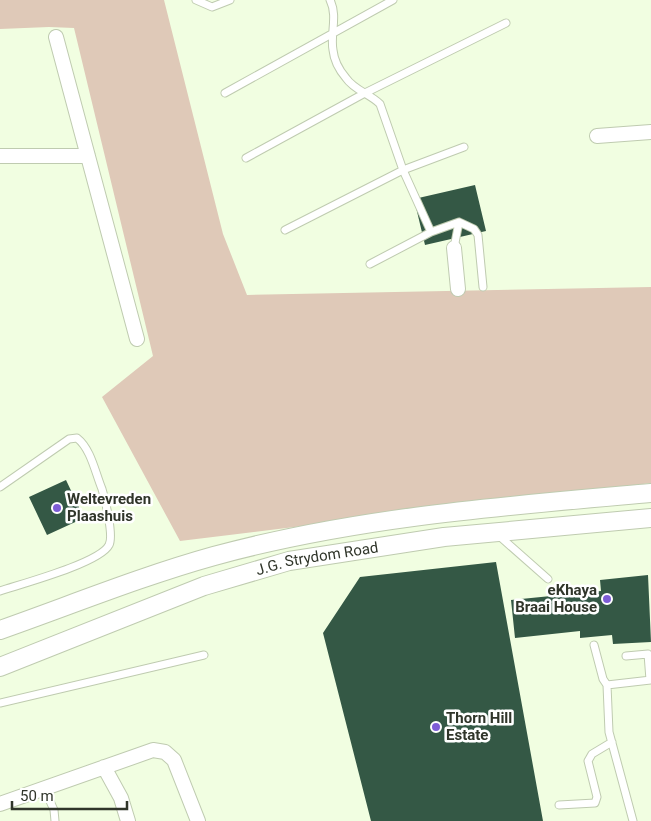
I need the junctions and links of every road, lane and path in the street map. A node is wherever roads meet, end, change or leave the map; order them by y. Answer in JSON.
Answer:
{"nodes":[{"id":1,"x":196,"y":0,"type":"edge"},
{"id":2,"x":230,"y":0,"type":"edge"},
{"id":3,"x":330,"y":0,"type":"edge"},
{"id":4,"x":394,"y":0,"type":"edge"},
{"id":5,"x":506,"y":23,"type":"dead end"},
{"id":6,"x":333,"y":34,"type":"junction"},
{"id":7,"x":56,"y":37,"type":"dead end"},
{"id":8,"x":225,"y":93,"type":"dead end"},
{"id":9,"x":365,"y":93,"type":"junction"},
{"id":10,"x":651,"y":132,"type":"edge"},
{"id":11,"x":597,"y":136,"type":"dead end"},
{"id":12,"x":464,"y":147,"type":"dead end"},
{"id":13,"x":0,"y":156,"type":"edge"},
{"id":14,"x":88,"y":156,"type":"junction"},
{"id":15,"x":246,"y":158,"type":"dead end"},
{"id":16,"x":403,"y":170,"type":"junction"},
{"id":17,"x":459,"y":222,"type":"junction"},
{"id":18,"x":285,"y":230,"type":"dead end"},
{"id":19,"x":432,"y":232,"type":"junction"},
{"id":20,"x":454,"y":248,"type":"joint"},
{"id":21,"x":370,"y":264,"type":"dead end"},
{"id":22,"x":482,"y":287,"type":"dead end"},
{"id":23,"x":458,"y":289,"type":"dead end"},
{"id":24,"x":137,"y":339,"type":"dead end"},
{"id":25,"x":0,"y":487,"type":"edge"},
{"id":26,"x":650,"y":491,"type":"edge"},
{"id":27,"x":651,"y":518,"type":"edge"},
{"id":28,"x":495,"y":532,"type":"junction"},
{"id":29,"x":548,"y":579,"type":"dead end"},
{"id":30,"x":0,"y":590,"type":"edge"},
{"id":31,"x":0,"y":630,"type":"edge"},
{"id":32,"x":594,"y":645,"type":"dead end"},
{"id":33,"x":204,"y":655,"type":"dead end"},
{"id":34,"x":626,"y":656,"type":"dead end"},
{"id":35,"x":0,"y":667,"type":"edge"},
{"id":36,"x":651,"y":680,"type":"edge"},
{"id":37,"x":608,"y":684,"type":"junction"},
{"id":38,"x":0,"y":703,"type":"edge"},
{"id":39,"x":612,"y":742,"type":"junction"},
{"id":40,"x":104,"y":767,"type":"junction"},
{"id":41,"x":44,"y":788,"type":"junction"},
{"id":42,"x":0,"y":804,"type":"edge"},
{"id":43,"x":559,"y":805,"type":"dead end"},
{"id":44,"x":55,"y":821,"type":"edge"},
{"id":45,"x":128,"y":821,"type":"edge"},
{"id":46,"x":198,"y":821,"type":"edge"},
{"id":47,"x":633,"y":821,"type":"edge"}],
"edges":[{"from":1,"to":2,"type":"lane"},
{"from":3,"to":6,"type":"lane"},
{"from":4,"to":6,"type":"lane"},
{"from":5,"to":9,"type":"lane"},
{"from":6,"to":8,"type":"lane"},
{"from":6,"to":9,"type":"lane"},
{"from":7,"to":14,"type":"street"},
{"from":9,"to":15,"type":"lane"},
{"from":9,"to":16,"type":"lane"},
{"from":10,"to":11,"type":"street"},
{"from":12,"to":16,"type":"lane"},
{"from":13,"to":14,"type":"street"},
{"from":14,"to":24,"type":"street"},
{"from":16,"to":18,"type":"lane"},
{"from":16,"to":19,"type":"lane"},
{"from":17,"to":19,"type":"lane"},
{"from":17,"to":20,"type":"lane"},
{"from":17,"to":22,"type":"lane"},
{"from":19,"to":21,"type":"lane"},
{"from":20,"to":23,"type":"street"},
{"from":25,"to":30,"type":"lane"},
{"from":26,"to":31,"type":"street","name":"J.G. Strydom Road"},
{"from":27,"to":28,"type":"street","name":"J.G. Strydom Road"},
{"from":28,"to":29,"type":"lane"},
{"from":28,"to":35,"type":"street","name":"J.G. Strydom Road"},
{"from":32,"to":37,"type":"lane"},
{"from":33,"to":38,"type":"lane"},
{"from":34,"to":36,"type":"lane"},
{"from":36,"to":37,"type":"lane"},
{"from":37,"to":39,"type":"lane"},
{"from":39,"to":43,"type":"lane"},
{"from":39,"to":47,"type":"lane"},
{"from":40,"to":41,"type":"street"},
{"from":40,"to":45,"type":"street"},
{"from":40,"to":46,"type":"street"},
{"from":41,"to":42,"type":"street"},
{"from":41,"to":44,"type":"lane"}]}
